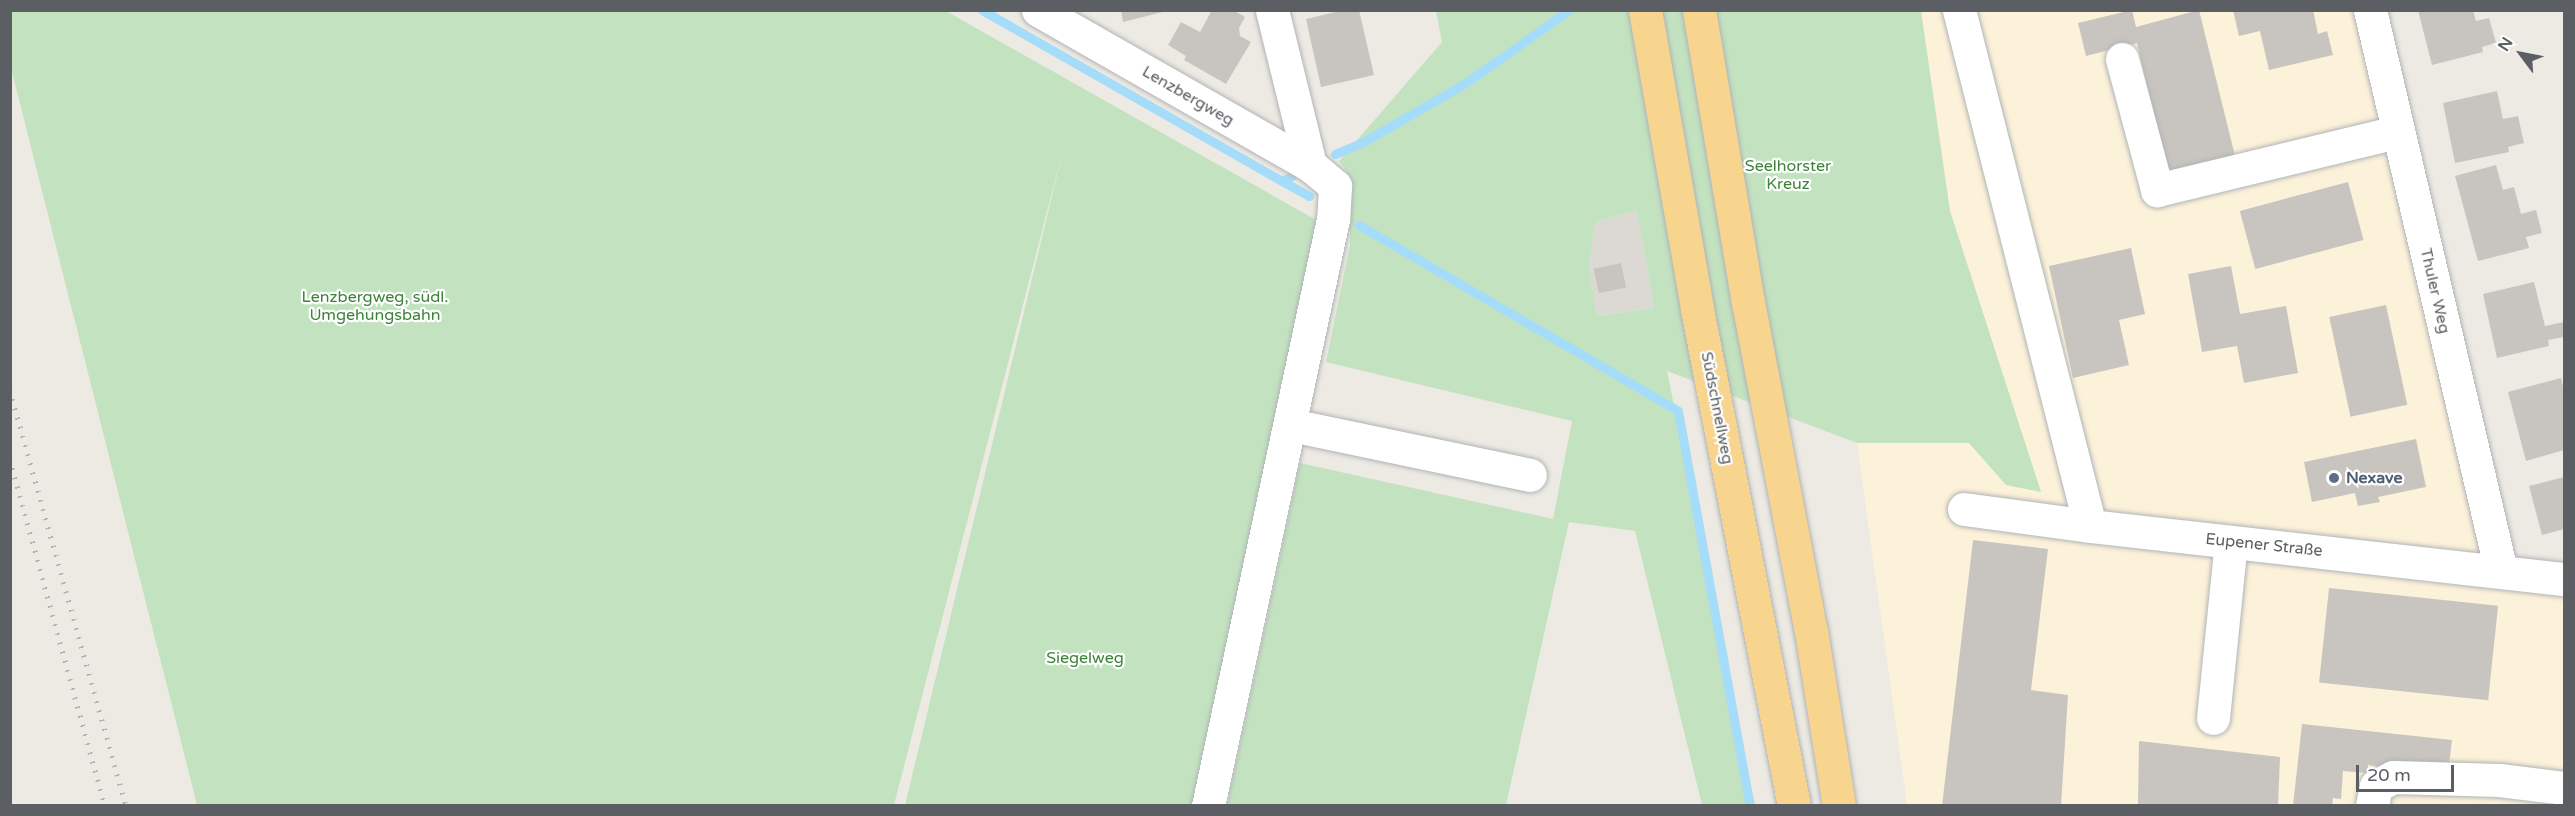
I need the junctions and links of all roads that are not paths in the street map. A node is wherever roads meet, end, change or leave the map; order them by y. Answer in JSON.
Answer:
{"nodes":[{"id":1,"x":1038,"y":10,"type":"edge"},
{"id":2,"x":1272,"y":10,"type":"edge"},
{"id":3,"x":1644,"y":10,"type":"edge"},
{"id":4,"x":1699,"y":10,"type":"edge"},
{"id":5,"x":1959,"y":10,"type":"edge"},
{"id":6,"x":2370,"y":10,"type":"edge"},
{"id":7,"x":2122,"y":59,"type":"dead end"},
{"id":8,"x":2397,"y":132,"type":"junction"},
{"id":9,"x":1310,"y":165,"type":"junction"},
{"id":10,"x":1291,"y":425,"type":"junction"},
{"id":11,"x":1530,"y":474,"type":"dead end"},
{"id":12,"x":1964,"y":509,"type":"dead end"},
{"id":13,"x":2090,"y":526,"type":"junction"},
{"id":14,"x":2231,"y":542,"type":"junction"},
{"id":15,"x":2501,"y":571,"type":"junction"},
{"id":16,"x":2565,"y":579,"type":"edge"},
{"id":17,"x":2213,"y":718,"type":"dead end"},
{"id":18,"x":2565,"y":788,"type":"edge"},
{"id":19,"x":1208,"y":806,"type":"edge"},
{"id":20,"x":1794,"y":806,"type":"edge"},
{"id":21,"x":1839,"y":806,"type":"edge"},
{"id":22,"x":2372,"y":806,"type":"edge"}],
"edges":[{"from":1,"to":9,"type":"street","name":"Lenzbergweg"},
{"from":2,"to":9,"type":"street"},
{"from":3,"to":20,"type":"highway","name":"Südschnellweg"},
{"from":4,"to":21,"type":"highway"},
{"from":5,"to":13,"type":"street"},
{"from":6,"to":8,"type":"street","name":"Thuler Weg"},
{"from":7,"to":8,"type":"street"},
{"from":8,"to":15,"type":"street","name":"Thuler Weg"},
{"from":9,"to":10,"type":"street","name":"Lenzbergweg"},
{"from":10,"to":11,"type":"street"},
{"from":10,"to":19,"type":"street"},
{"from":12,"to":13,"type":"street","name":"Eupener Straße"},
{"from":13,"to":14,"type":"street","name":"Eupener Straße"},
{"from":14,"to":15,"type":"street","name":"Eupener Straße"},
{"from":14,"to":17,"type":"street"},
{"from":15,"to":16,"type":"street","name":"Eupener Straße"},
{"from":18,"to":22,"type":"street"}]}
